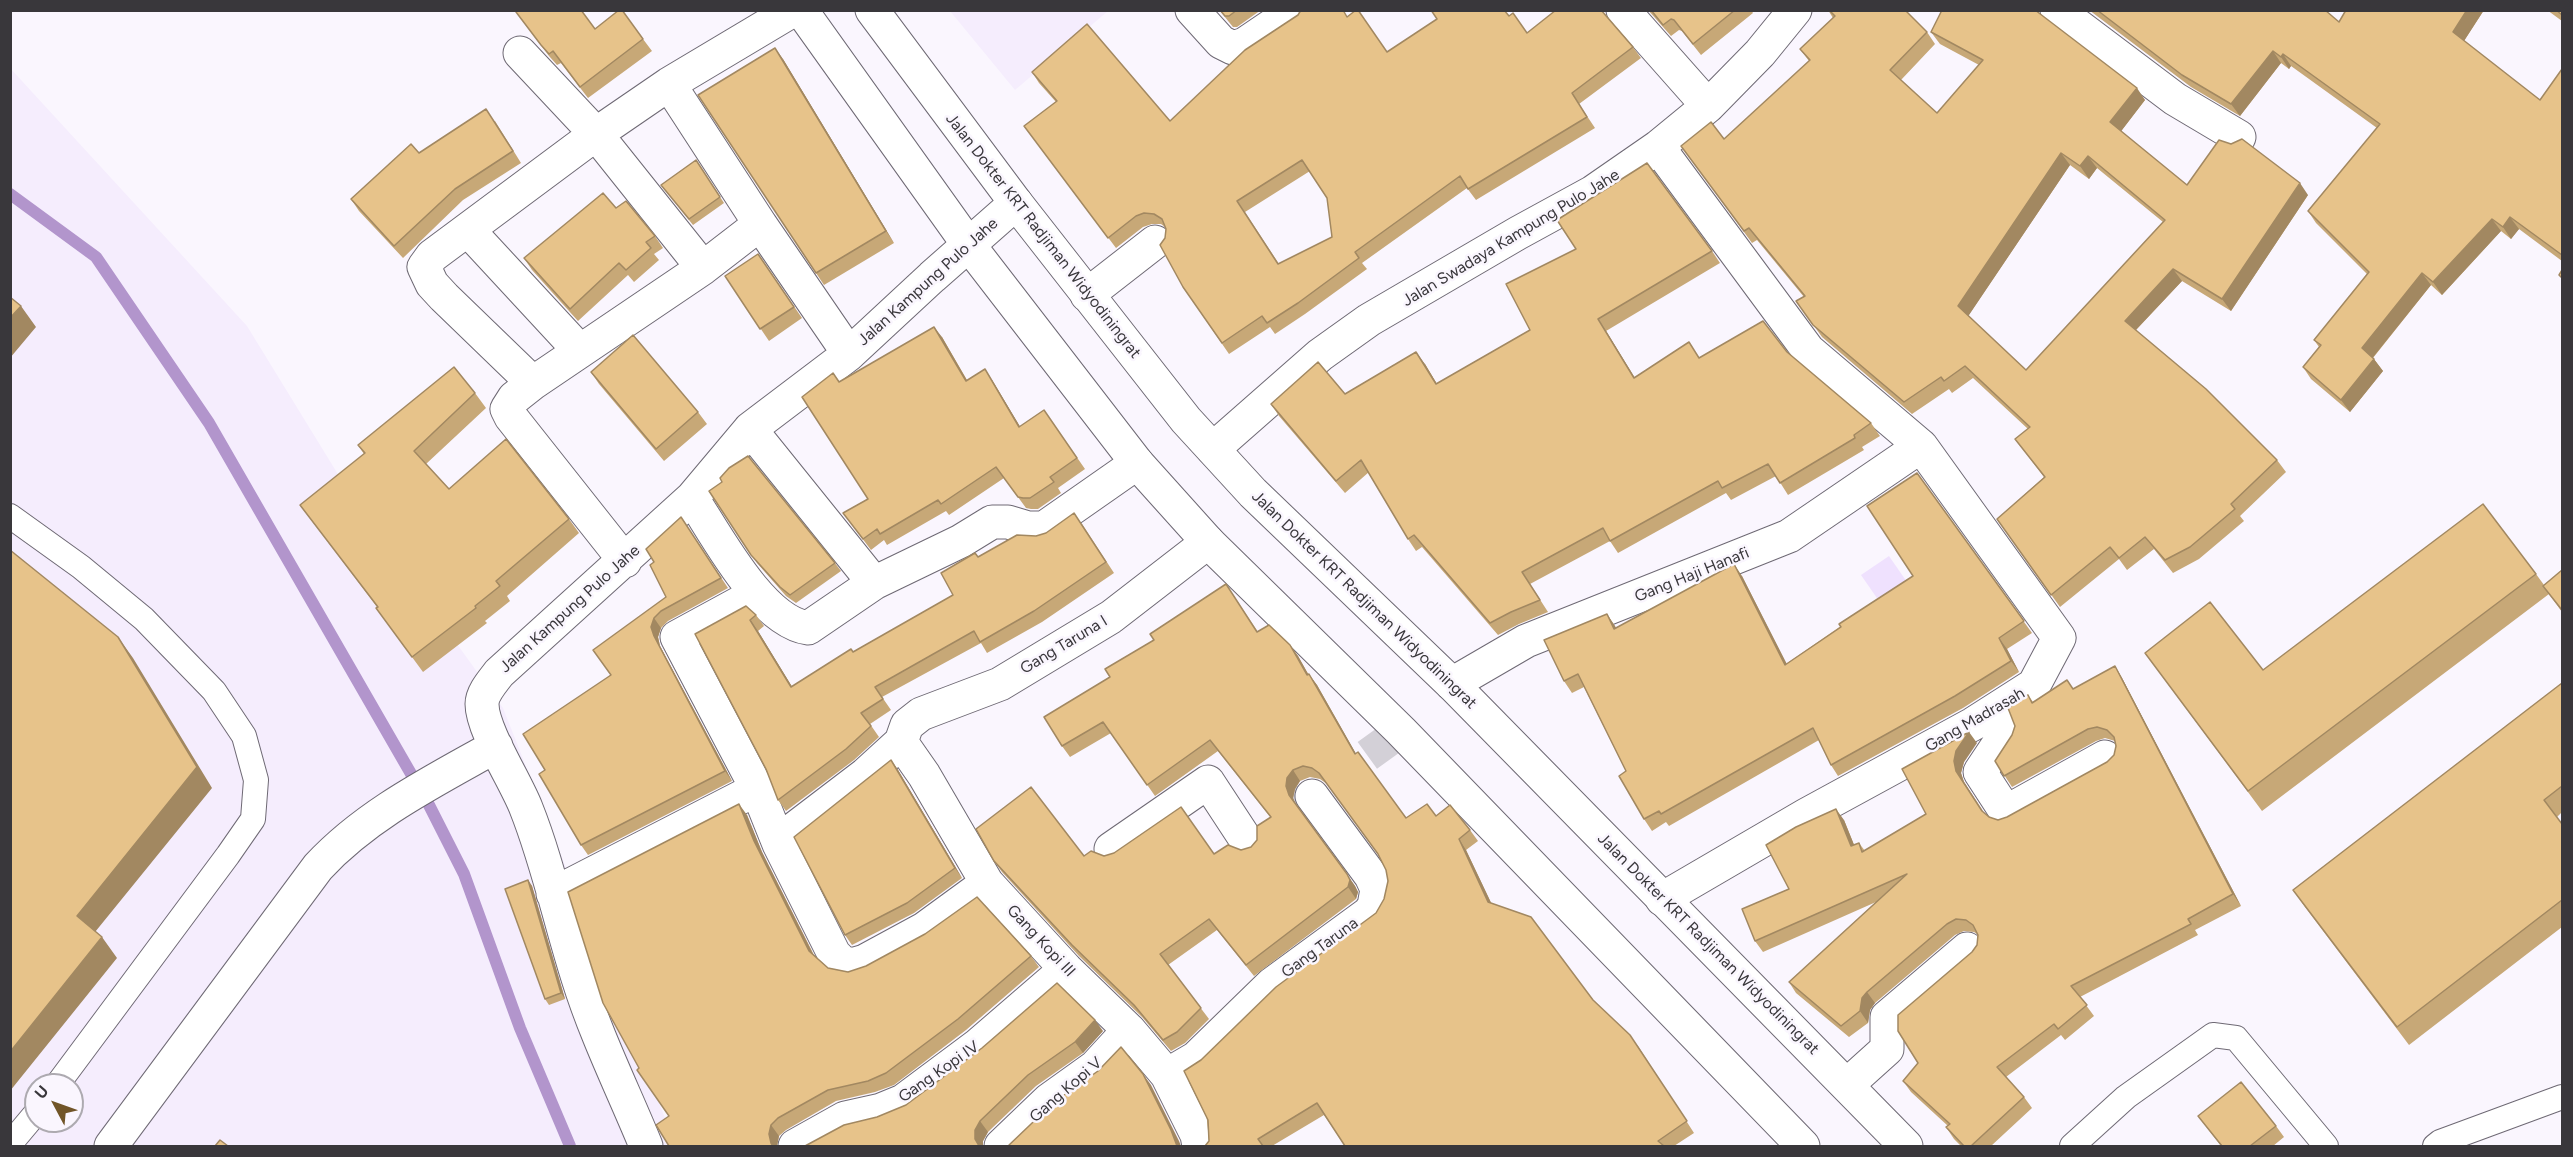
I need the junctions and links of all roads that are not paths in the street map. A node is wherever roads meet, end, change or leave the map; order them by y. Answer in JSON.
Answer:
{"nodes":[{"id":1,"x":793,"y":10,"type":"edge"},
{"id":2,"x":801,"y":10,"type":"edge"},
{"id":3,"x":872,"y":10,"type":"edge"},
{"id":4,"x":1192,"y":10,"type":"edge"},
{"id":5,"x":1295,"y":10,"type":"edge"},
{"id":6,"x":1623,"y":10,"type":"edge"},
{"id":7,"x":1795,"y":10,"type":"edge"},
{"id":8,"x":2057,"y":10,"type":"edge"},
{"id":9,"x":520,"y":53,"type":"dead end"},
{"id":10,"x":669,"y":84,"type":"junction"},
{"id":11,"x":1708,"y":106,"type":"junction"},
{"id":12,"x":596,"y":134,"type":"junction"},
{"id":13,"x":2239,"y":137,"type":"dead end"},
{"id":14,"x":1658,"y":147,"type":"junction"},
{"id":15,"x":1016,"y":203,"type":"junction"},
{"id":16,"x":760,"y":224,"type":"junction"},
{"id":17,"x":468,"y":230,"type":"junction"},
{"id":18,"x":1155,"y":242,"type":"dead end"},
{"id":19,"x":969,"y":244,"type":"junction"},
{"id":20,"x":703,"y":268,"type":"junction"},
{"id":21,"x":1088,"y":295,"type":"junction"},
{"id":22,"x":580,"y":351,"type":"junction"},
{"id":23,"x":849,"y":354,"type":"junction"},
{"id":24,"x":533,"y":383,"type":"junction"},
{"id":25,"x":750,"y":429,"type":"junction"},
{"id":26,"x":1921,"y":446,"type":"junction"},
{"id":27,"x":1213,"y":449,"type":"junction"},
{"id":28,"x":1137,"y":463,"type":"junction"},
{"id":29,"x":692,"y":498,"type":"junction"},
{"id":30,"x":10,"y":516,"type":"edge"},
{"id":31,"x":1208,"y":542,"type":"junction"},
{"id":32,"x":625,"y":561,"type":"junction"},
{"id":33,"x":874,"y":583,"type":"junction"},
{"id":34,"x":756,"y":594,"type":"junction"},
{"id":35,"x":1452,"y":684,"type":"junction"},
{"id":36,"x":1991,"y":713,"type":"junction"},
{"id":37,"x":904,"y":734,"type":"junction"},
{"id":38,"x":483,"y":753,"type":"junction"},
{"id":39,"x":2105,"y":757,"type":"dead end"},
{"id":40,"x":757,"y":789,"type":"junction"},
{"id":41,"x":1312,"y":796,"type":"dead end"},
{"id":42,"x":1248,"y":843,"type":"dead end"},
{"id":43,"x":779,"y":844,"type":"junction"},
{"id":44,"x":1111,"y":849,"type":"dead end"},
{"id":45,"x":987,"y":883,"type":"junction"},
{"id":46,"x":553,"y":894,"type":"junction"},
{"id":47,"x":1662,"y":898,"type":"junction"},
{"id":48,"x":1968,"y":949,"type":"dead end"},
{"id":49,"x":1066,"y":969,"type":"junction"},
{"id":50,"x":1129,"y":1030,"type":"junction"},
{"id":51,"x":66,"y":1073,"type":"edge"},
{"id":52,"x":1167,"y":1075,"type":"junction"},
{"id":53,"x":1847,"y":1085,"type":"junction"},
{"id":54,"x":2562,"y":1097,"type":"edge"},
{"id":55,"x":24,"y":1127,"type":"edge"},
{"id":56,"x":10,"y":1144,"type":"edge"},
{"id":57,"x":111,"y":1146,"type":"edge"},
{"id":58,"x":645,"y":1146,"type":"edge"},
{"id":59,"x":795,"y":1146,"type":"edge"},
{"id":60,"x":1001,"y":1146,"type":"edge"},
{"id":61,"x":1199,"y":1146,"type":"edge"},
{"id":62,"x":1803,"y":1146,"type":"edge"},
{"id":63,"x":1906,"y":1146,"type":"edge"},
{"id":64,"x":2072,"y":1146,"type":"edge"},
{"id":65,"x":2326,"y":1146,"type":"edge"},
{"id":66,"x":2435,"y":1146,"type":"edge"}],
"edges":[{"from":1,"to":10,"type":"street"},
{"from":2,"to":19,"type":"street"},
{"from":3,"to":15,"type":"street","name":"Jalan Dokter KRT Radjiman Widyodiningrat"},
{"from":4,"to":5,"type":"street"},
{"from":6,"to":11,"type":"street"},
{"from":7,"to":11,"type":"street","name":"Jalan Swadaya Kampung Pulo Jahe"},
{"from":8,"to":13,"type":"street"},
{"from":9,"to":12,"type":"street"},
{"from":10,"to":12,"type":"street"},
{"from":10,"to":16,"type":"street"},
{"from":11,"to":14,"type":"street","name":"Jalan Swadaya Kampung Pulo Jahe"},
{"from":12,"to":17,"type":"street"},
{"from":12,"to":20,"type":"street"},
{"from":14,"to":26,"type":"street"},
{"from":14,"to":27,"type":"street","name":"Jalan Swadaya Kampung Pulo Jahe"},
{"from":15,"to":19,"type":"street","name":"Jalan Kampung Pulo Jahe"},
{"from":15,"to":21,"type":"street","name":"Jalan Dokter KRT Radjiman Widyodiningrat"},
{"from":16,"to":20,"type":"street"},
{"from":16,"to":23,"type":"street"},
{"from":17,"to":22,"type":"street"},
{"from":17,"to":24,"type":"street"},
{"from":18,"to":21,"type":"street"},
{"from":19,"to":23,"type":"street","name":"Jalan Kampung Pulo Jahe"},
{"from":19,"to":28,"type":"street"},
{"from":20,"to":22,"type":"street"},
{"from":21,"to":27,"type":"street","name":"Jalan Dokter KRT Radjiman Widyodiningrat"},
{"from":22,"to":24,"type":"street"},
{"from":23,"to":25,"type":"street","name":"Jalan Kampung Pulo Jahe"},
{"from":24,"to":32,"type":"street"},
{"from":25,"to":29,"type":"street","name":"Jalan Kampung Pulo Jahe"},
{"from":25,"to":33,"type":"street"},
{"from":26,"to":35,"type":"street","name":"Gang Haji Hanafi"},
{"from":26,"to":36,"type":"street","name":"Gang Madrasah"},
{"from":27,"to":35,"type":"street","name":"Jalan Dokter KRT Radjiman Widyodiningrat"},
{"from":28,"to":31,"type":"street"},
{"from":28,"to":33,"type":"street"},
{"from":29,"to":32,"type":"street","name":"Jalan Kampung Pulo Jahe"},
{"from":29,"to":34,"type":"street"},
{"from":30,"to":51,"type":"lane"},
{"from":31,"to":37,"type":"street","name":"Gang Taruna I"},
{"from":31,"to":62,"type":"street"},
{"from":32,"to":38,"type":"street","name":"Jalan Kampung Pulo Jahe"},
{"from":33,"to":34,"type":"street"},
{"from":34,"to":40,"type":"street"},
{"from":35,"to":47,"type":"street","name":"Jalan Dokter KRT Radjiman Widyodiningrat"},
{"from":36,"to":39,"type":"street"},
{"from":36,"to":47,"type":"street","name":"Gang Madrasah"},
{"from":37,"to":43,"type":"street","name":"Gang Taruna I"},
{"from":37,"to":45,"type":"street","name":"Gang Kopi III"},
{"from":38,"to":46,"type":"street","name":"Jalan Kampung Pulo Jahe"},
{"from":38,"to":57,"type":"street"},
{"from":40,"to":43,"type":"street"},
{"from":40,"to":46,"type":"street"},
{"from":41,"to":52,"type":"street","name":"Gang Taruna"},
{"from":42,"to":44,"type":"street"},
{"from":43,"to":45,"type":"street"},
{"from":45,"to":49,"type":"street","name":"Gang Kopi III"},
{"from":46,"to":58,"type":"street","name":"Jalan Kampung Pulo Jahe"},
{"from":47,"to":53,"type":"street","name":"Jalan Dokter KRT Radjiman Widyodiningrat"},
{"from":48,"to":53,"type":"street"},
{"from":49,"to":50,"type":"street","name":"Gang Kopi III"},
{"from":49,"to":59,"type":"street","name":"Gang Kopi IV"},
{"from":50,"to":52,"type":"street","name":"Gang Kopi III"},
{"from":50,"to":60,"type":"street","name":"Gang Kopi V"},
{"from":52,"to":61,"type":"street","name":"Gang Kopi III"},
{"from":53,"to":63,"type":"street","name":"Jalan Dokter KRT Radjiman Widyodiningrat"},
{"from":54,"to":66,"type":"lane"},
{"from":55,"to":56,"type":"lane"},
{"from":64,"to":65,"type":"lane"}]}
